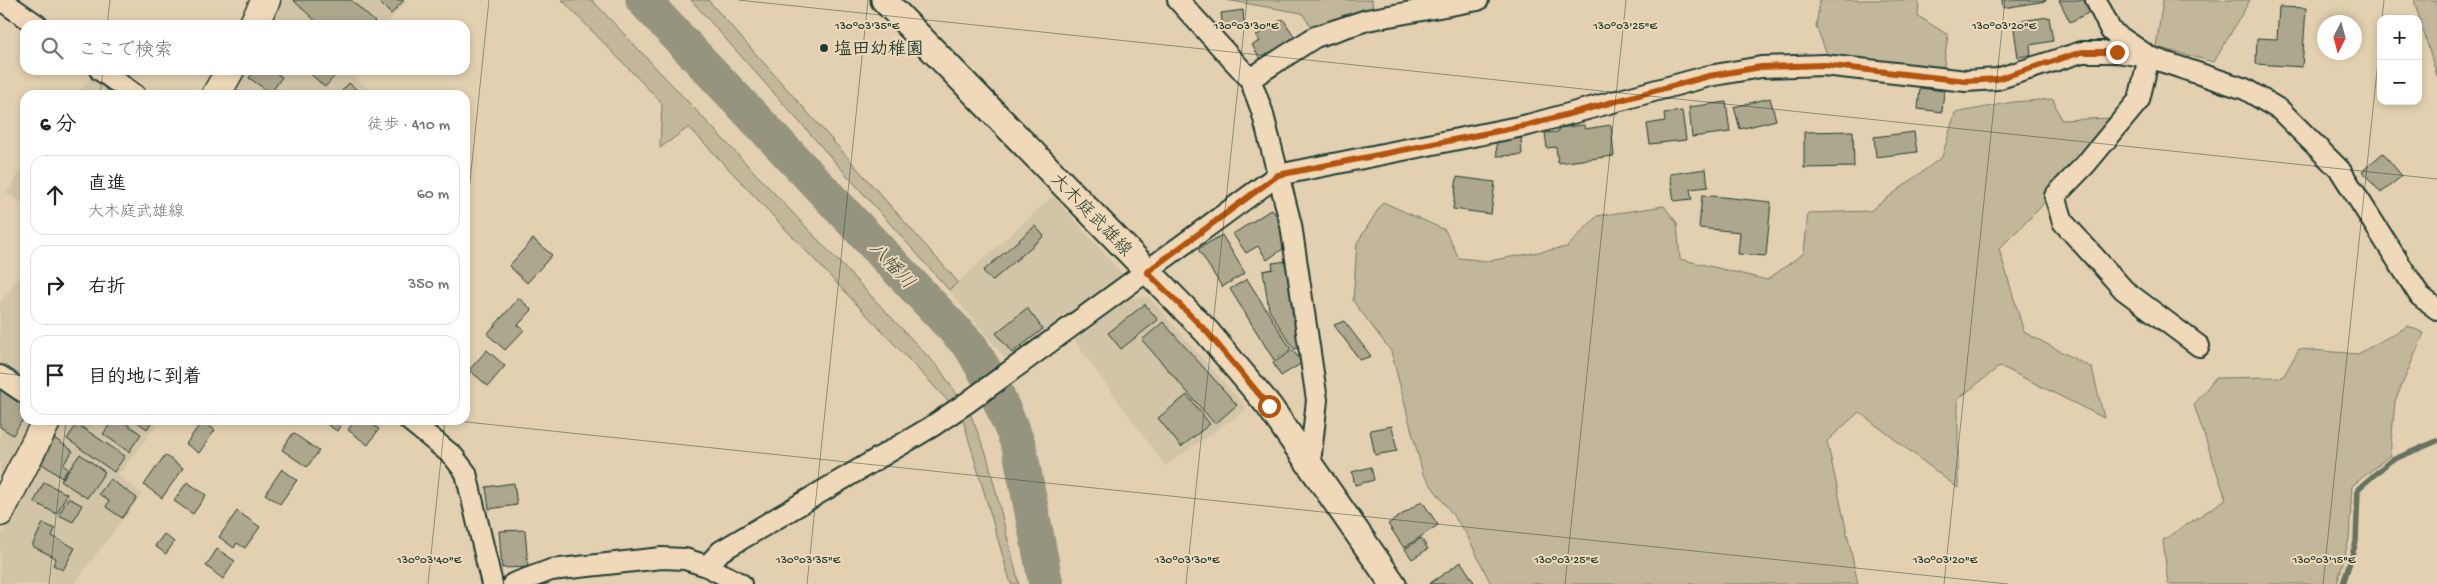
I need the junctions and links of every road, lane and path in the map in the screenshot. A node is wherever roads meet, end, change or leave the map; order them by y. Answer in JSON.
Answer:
{"nodes":[{"id":1,"x":1,"y":0,"type":"edge"},
{"id":2,"x":266,"y":0,"type":"edge"},
{"id":3,"x":884,"y":0,"type":"edge"},
{"id":4,"x":1178,"y":0,"type":"edge"},
{"id":5,"x":1478,"y":0,"type":"edge"},
{"id":6,"x":2096,"y":0,"type":"edge"},
{"id":7,"x":30,"y":20,"type":"edge"},
{"id":8,"x":256,"y":20,"type":"edge"},
{"id":9,"x":2149,"y":57,"type":"junction"},
{"id":10,"x":107,"y":75,"type":"edge"},
{"id":11,"x":227,"y":75,"type":"edge"},
{"id":12,"x":1250,"y":79,"type":"junction"},
{"id":13,"x":128,"y":90,"type":"edge"},
{"id":14,"x":219,"y":90,"type":"edge"},
{"id":15,"x":1278,"y":175,"type":"junction"},
{"id":16,"x":1147,"y":272,"type":"junction"},
{"id":17,"x":2437,"y":309,"type":"edge"},
{"id":18,"x":2199,"y":346,"type":"dead end"},
{"id":19,"x":0,"y":376,"type":"edge"},
{"id":20,"x":20,"y":390,"type":"edge"},
{"id":21,"x":44,"y":425,"type":"edge"},
{"id":22,"x":415,"y":425,"type":"edge"},
{"id":23,"x":1310,"y":462,"type":"junction"},
{"id":24,"x":0,"y":512,"type":"edge"},
{"id":25,"x":707,"y":566,"type":"junction"},
{"id":26,"x":492,"y":584,"type":"edge"},
{"id":27,"x":513,"y":584,"type":"edge"},
{"id":28,"x":741,"y":584,"type":"edge"},
{"id":29,"x":1393,"y":584,"type":"edge"}],
"edges":[{"from":1,"to":7,"type":"street"},
{"from":2,"to":8,"type":"highway"},
{"from":3,"to":16,"type":"main road","name":"大木庭武雄線"},
{"from":4,"to":12,"type":"street"},
{"from":5,"to":12,"type":"street"},
{"from":6,"to":9,"type":"street"},
{"from":9,"to":15,"type":"street"},
{"from":9,"to":17,"type":"street"},
{"from":9,"to":18,"type":"street"},
{"from":10,"to":13,"type":"street"},
{"from":11,"to":14,"type":"highway"},
{"from":12,"to":15,"type":"street"},
{"from":15,"to":16,"type":"street"},
{"from":15,"to":23,"type":"street"},
{"from":16,"to":23,"type":"main road","name":"大木庭武雄線"},
{"from":16,"to":25,"type":"street"},
{"from":19,"to":20,"type":"street"},
{"from":21,"to":24,"type":"highway"},
{"from":22,"to":26,"type":"street"},
{"from":23,"to":29,"type":"main road","name":"大木庭武雄線"},
{"from":25,"to":27,"type":"street"},
{"from":25,"to":28,"type":"street"}]}
